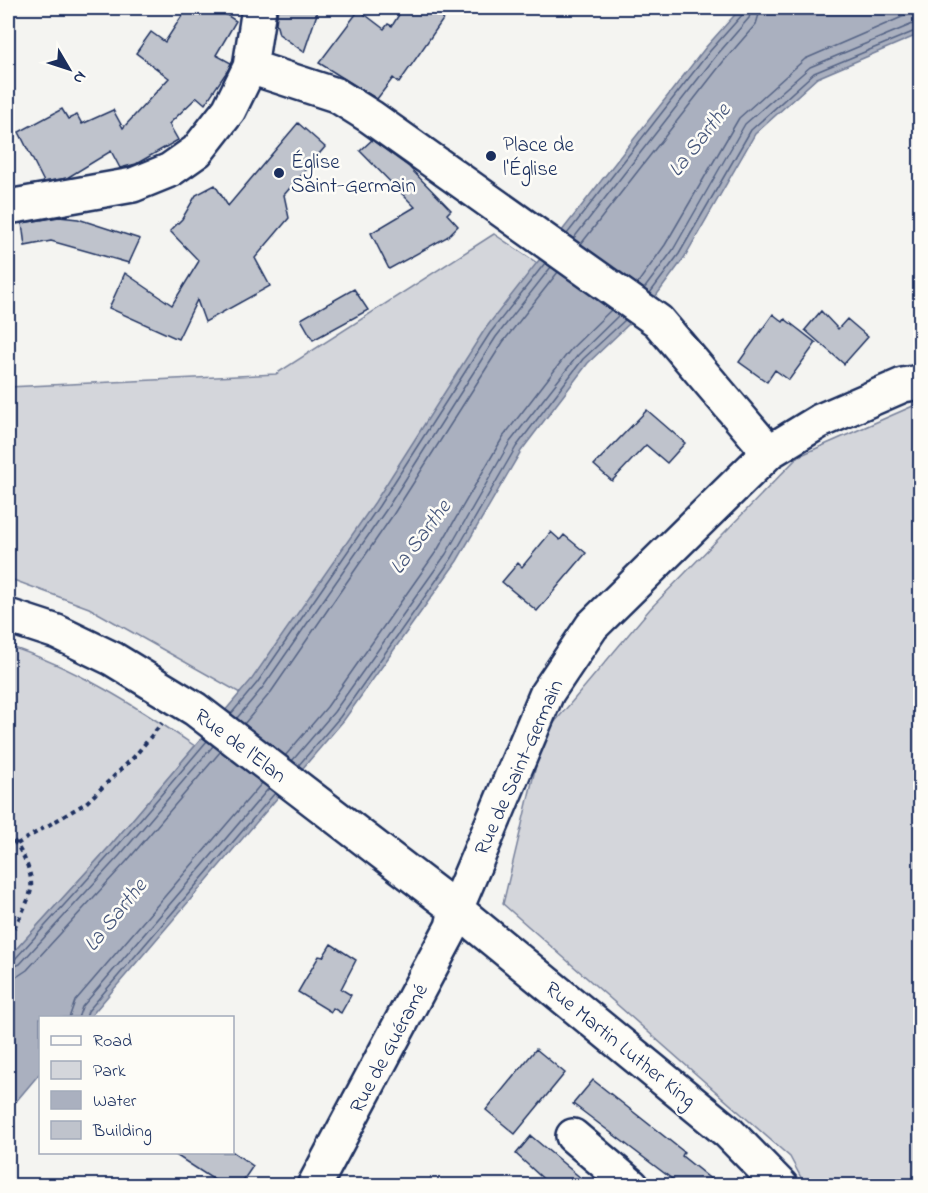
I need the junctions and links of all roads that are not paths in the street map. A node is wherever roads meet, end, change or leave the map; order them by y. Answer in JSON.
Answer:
{"nodes":[{"id":1,"x":259,"y":8,"type":"edge"},
{"id":2,"x":250,"y":67,"type":"junction"},
{"id":3,"x":8,"y":207,"type":"edge"},
{"id":4,"x":921,"y":382,"type":"edge"},
{"id":5,"x":769,"y":452,"type":"junction"},
{"id":6,"x":8,"y":616,"type":"edge"},
{"id":7,"x":456,"y":909,"type":"junction"},
{"id":8,"x":573,"y":1136,"type":"dead end"},
{"id":9,"x":315,"y":1185,"type":"edge"},
{"id":10,"x":632,"y":1185,"type":"edge"},
{"id":11,"x":781,"y":1185,"type":"edge"}],
"edges":[{"from":1,"to":2,"type":"street"},
{"from":2,"to":3,"type":"street"},
{"from":2,"to":5,"type":"street"},
{"from":4,"to":5,"type":"street","name":"Rue de Saint-Germain"},
{"from":5,"to":7,"type":"street","name":"Rue de Saint-Germain"},
{"from":6,"to":7,"type":"street","name":"Rue de l'Elan"},
{"from":7,"to":9,"type":"street","name":"Rue de Guéramé"},
{"from":7,"to":11,"type":"street","name":"Rue Martin Luther King"},
{"from":8,"to":10,"type":"street"}]}
